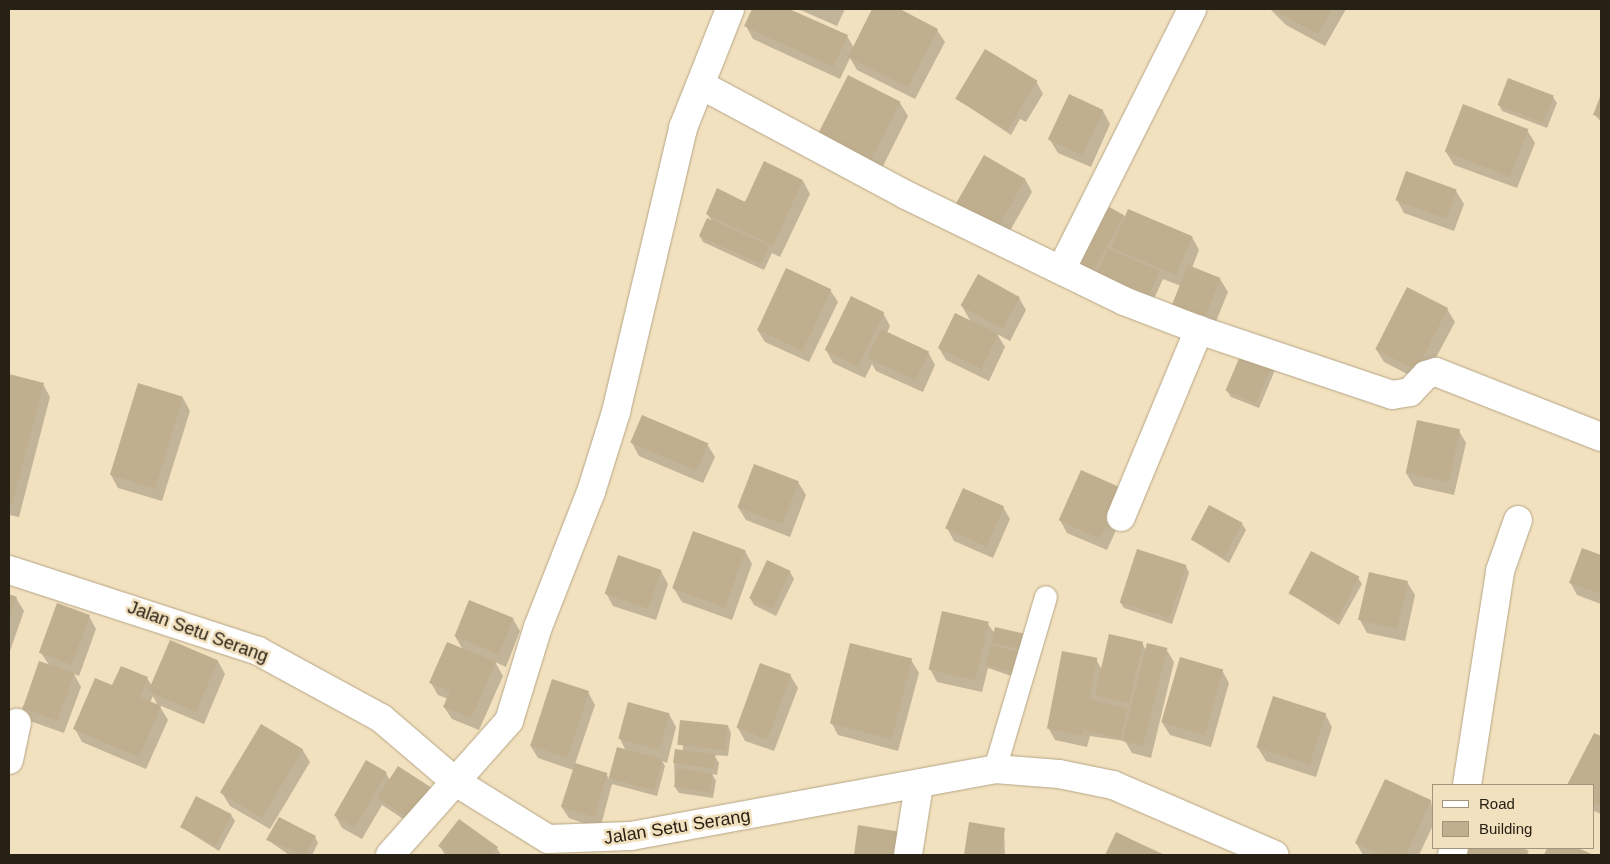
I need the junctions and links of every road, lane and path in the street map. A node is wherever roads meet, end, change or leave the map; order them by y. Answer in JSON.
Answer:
{"nodes":[{"id":1,"x":730,"y":9,"type":"edge"},
{"id":2,"x":1192,"y":9,"type":"edge"},
{"id":3,"x":701,"y":84,"type":"junction"},
{"id":4,"x":1060,"y":270,"type":"junction"},
{"id":5,"x":1199,"y":330,"type":"junction"},
{"id":6,"x":1601,"y":437,"type":"edge"},
{"id":7,"x":1121,"y":517,"type":"dead end"},
{"id":8,"x":1518,"y":520,"type":"dead end"},
{"id":9,"x":9,"y":570,"type":"edge"},
{"id":10,"x":1046,"y":597,"type":"dead end"},
{"id":11,"x":17,"y":723,"type":"dead end"},
{"id":12,"x":9,"y":760,"type":"edge"},
{"id":13,"x":995,"y":769,"type":"junction"},
{"id":14,"x":456,"y":782,"type":"junction"},
{"id":15,"x":1467,"y":784,"type":"edge"},
{"id":16,"x":919,"y":785,"type":"junction"},
{"id":17,"x":546,"y":847,"type":"edge"},
{"id":18,"x":390,"y":855,"type":"edge"},
{"id":19,"x":908,"y":855,"type":"edge"},
{"id":20,"x":1275,"y":855,"type":"edge"}],
"edges":[{"from":1,"to":3,"type":"street"},
{"from":2,"to":4,"type":"street"},
{"from":3,"to":4,"type":"street"},
{"from":3,"to":14,"type":"street"},
{"from":4,"to":5,"type":"street"},
{"from":5,"to":6,"type":"street"},
{"from":5,"to":7,"type":"street"},
{"from":8,"to":15,"type":"street"},
{"from":9,"to":14,"type":"street","name":"Jalan Setu Serang"},
{"from":10,"to":13,"type":"lane"},
{"from":11,"to":12,"type":"street"},
{"from":13,"to":16,"type":"street","name":"Jalan Setu Serang"},
{"from":13,"to":20,"type":"street","name":"Jalan Setu Serang"},
{"from":14,"to":17,"type":"street","name":"Jalan Setu Serang"},
{"from":14,"to":18,"type":"street"},
{"from":16,"to":17,"type":"street","name":"Jalan Setu Serang"},
{"from":16,"to":19,"type":"street"}]}
